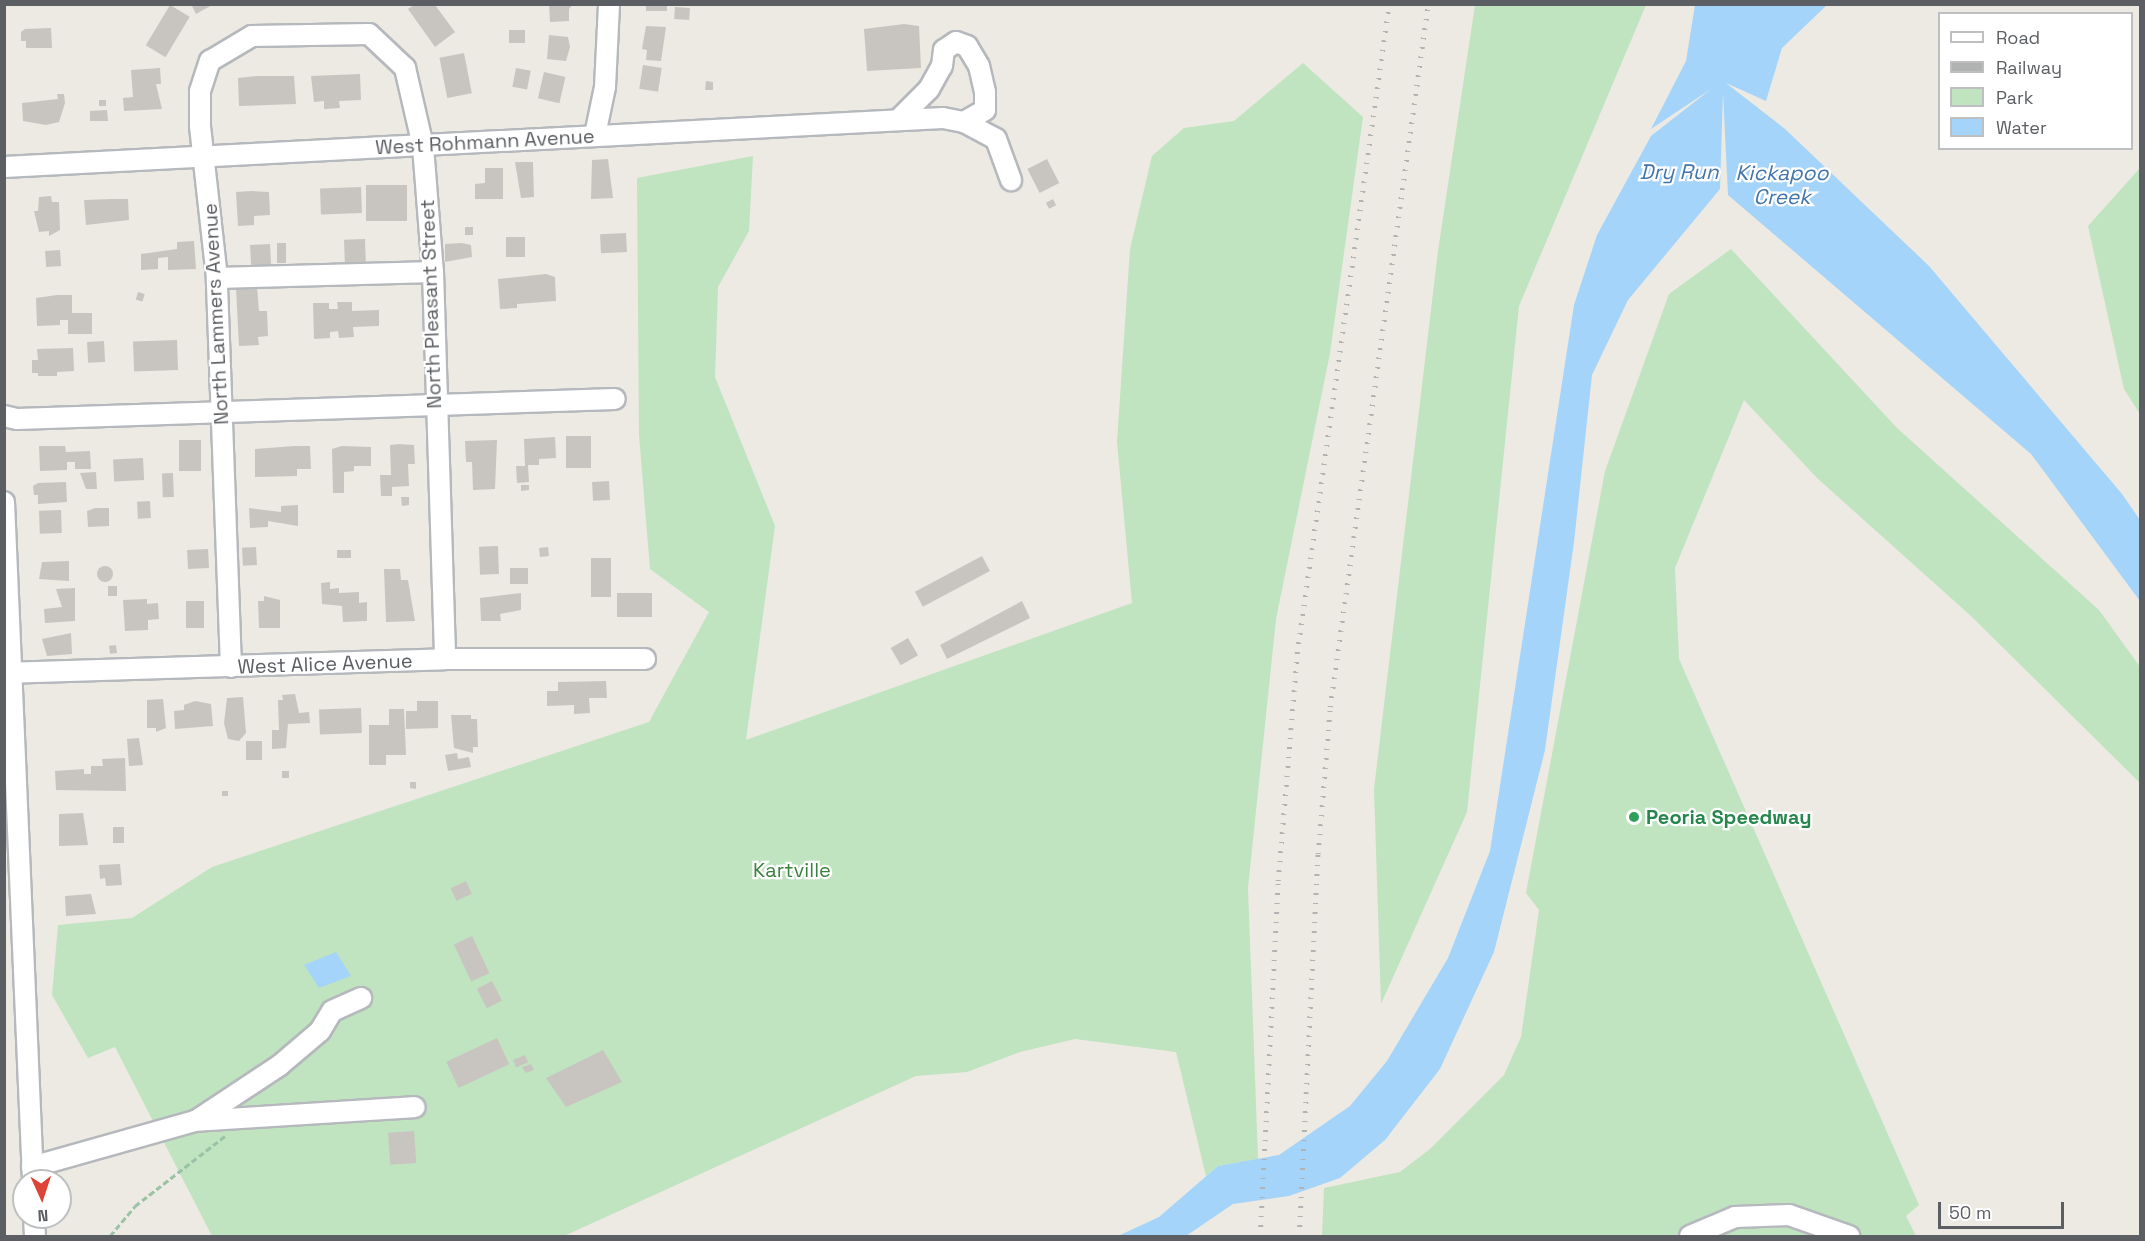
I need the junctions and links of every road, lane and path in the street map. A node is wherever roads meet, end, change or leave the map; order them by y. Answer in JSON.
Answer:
{"nodes":[{"id":1,"x":609,"y":4,"type":"edge"},
{"id":2,"x":303,"y":34,"type":"joint"},
{"id":3,"x":900,"y":118,"type":"junction"},
{"id":4,"x":964,"y":122,"type":"junction"},
{"id":5,"x":595,"y":135,"type":"junction"},
{"id":6,"x":423,"y":146,"type":"junction"},
{"id":7,"x":205,"y":157,"type":"junction"},
{"id":8,"x":4,"y":167,"type":"edge"},
{"id":9,"x":1011,"y":180,"type":"dead end"},
{"id":10,"x":433,"y":272,"type":"junction"},
{"id":11,"x":217,"y":278,"type":"junction"},
{"id":12,"x":615,"y":399,"type":"dead end"},
{"id":13,"x":436,"y":403,"type":"junction"},
{"id":14,"x":220,"y":413,"type":"junction"},
{"id":15,"x":4,"y":416,"type":"edge"},
{"id":16,"x":4,"y":502,"type":"edge"},
{"id":17,"x":445,"y":658,"type":"junction"},
{"id":18,"x":645,"y":659,"type":"dead end"},
{"id":19,"x":231,"y":668,"type":"junction"},
{"id":20,"x":7,"y":673,"type":"edge"},
{"id":21,"x":9,"y":761,"type":"edge"},
{"id":22,"x":361,"y":998,"type":"dead end"},
{"id":23,"x":415,"y":1107,"type":"dead end"},
{"id":24,"x":232,"y":1120,"type":"junction"},
{"id":25,"x":195,"y":1121,"type":"junction"},
{"id":26,"x":32,"y":1169,"type":"edge"},
{"id":27,"x":47,"y":1169,"type":"edge"},
{"id":28,"x":110,"y":1236,"type":"edge"},
{"id":29,"x":1690,"y":1236,"type":"edge"},
{"id":30,"x":1849,"y":1236,"type":"edge"}],
"edges":[{"from":1,"to":5,"type":"street"},
{"from":2,"to":6,"type":"street","name":"North Pleasant Street"},
{"from":2,"to":7,"type":"street","name":"North Lammers Avenue"},
{"from":3,"to":4,"type":"street","name":"West Rohmann Avenue"},
{"from":3,"to":4,"type":"street"},
{"from":3,"to":5,"type":"street","name":"West Rohmann Avenue"},
{"from":4,"to":9,"type":"street"},
{"from":5,"to":6,"type":"street","name":"West Rohmann Avenue"},
{"from":6,"to":7,"type":"street","name":"West Rohmann Avenue"},
{"from":6,"to":10,"type":"street","name":"North Pleasant Street"},
{"from":7,"to":8,"type":"street","name":"West Rohmann Avenue"},
{"from":7,"to":11,"type":"street","name":"North Lammers Avenue"},
{"from":10,"to":11,"type":"street"},
{"from":10,"to":13,"type":"street","name":"North Pleasant Street"},
{"from":11,"to":14,"type":"street","name":"North Lammers Avenue"},
{"from":12,"to":13,"type":"street"},
{"from":13,"to":14,"type":"street"},
{"from":13,"to":17,"type":"street","name":"North Pleasant Street"},
{"from":14,"to":15,"type":"street"},
{"from":14,"to":19,"type":"street","name":"North Lammers Avenue"},
{"from":16,"to":20,"type":"street"},
{"from":17,"to":18,"type":"street","name":"West Alice Avenue"},
{"from":17,"to":19,"type":"street","name":"West Alice Avenue"},
{"from":19,"to":20,"type":"street","name":"West Alice Avenue"},
{"from":20,"to":21,"type":"street"},
{"from":21,"to":26,"type":"street"},
{"from":22,"to":25,"type":"street"},
{"from":23,"to":24,"type":"street"},
{"from":24,"to":25,"type":"street"},
{"from":24,"to":28,"type":"path"},
{"from":25,"to":27,"type":"street"},
{"from":29,"to":30,"type":"street"}]}
